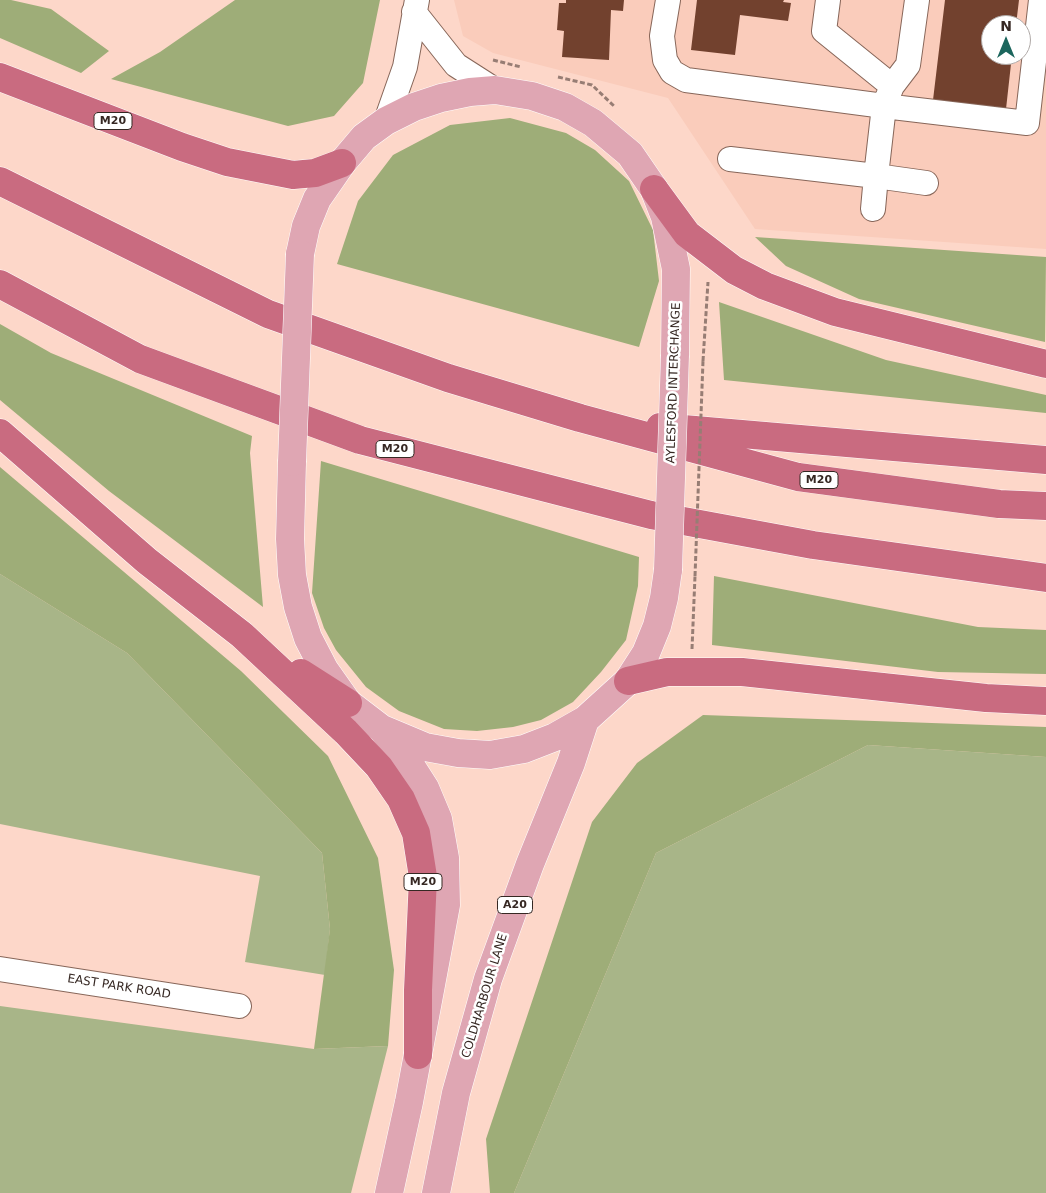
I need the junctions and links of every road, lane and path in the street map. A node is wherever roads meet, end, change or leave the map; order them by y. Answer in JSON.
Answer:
{"nodes":[{"id":1,"x":668,"y":0,"type":"edge"},
{"id":2,"x":828,"y":0,"type":"edge"},
{"id":3,"x":916,"y":0,"type":"edge"},
{"id":4,"x":1041,"y":0,"type":"edge"},
{"id":5,"x":415,"y":6,"type":"edge"},
{"id":6,"x":0,"y":77,"type":"edge"},
{"id":7,"x":495,"y":90,"type":"junction"},
{"id":8,"x":888,"y":96,"type":"junction"},
{"id":9,"x":386,"y":120,"type":"junction"},
{"id":10,"x":730,"y":159,"type":"dead end"},
{"id":11,"x":342,"y":163,"type":"junction"},
{"id":12,"x":876,"y":176,"type":"junction"},
{"id":13,"x":0,"y":181,"type":"edge"},
{"id":14,"x":926,"y":183,"type":"dead end"},
{"id":15,"x":654,"y":189,"type":"junction"},
{"id":16,"x":873,"y":209,"type":"dead end"},
{"id":17,"x":0,"y":284,"type":"edge"},
{"id":18,"x":703,"y":361,"type":"dead end"},
{"id":19,"x":1046,"y":364,"type":"edge"},
{"id":20,"x":598,"y":422,"type":"junction"},
{"id":21,"x":0,"y":433,"type":"edge"},
{"id":22,"x":1046,"y":460,"type":"edge"},
{"id":23,"x":1046,"y":506,"type":"edge"},
{"id":24,"x":813,"y":545,"type":"junction"},
{"id":25,"x":1046,"y":561,"type":"edge"},
{"id":26,"x":1046,"y":578,"type":"edge"},
{"id":27,"x":242,"y":635,"type":"junction"},
{"id":28,"x":692,"y":655,"type":"dead end"},
{"id":29,"x":628,"y":681,"type":"junction"},
{"id":30,"x":1046,"y":701,"type":"edge"},
{"id":31,"x":348,"y":703,"type":"junction"},
{"id":32,"x":585,"y":720,"type":"junction"},
{"id":33,"x":382,"y":729,"type":"junction"},
{"id":34,"x":0,"y":968,"type":"edge"},
{"id":35,"x":239,"y":1006,"type":"dead end"},
{"id":36,"x":418,"y":1055,"type":"junction"},
{"id":37,"x":389,"y":1193,"type":"edge"},
{"id":38,"x":436,"y":1193,"type":"edge"}],
"edges":[{"from":1,"to":8,"type":"street"},
{"from":2,"to":8,"type":"street"},
{"from":3,"to":8,"type":"street"},
{"from":4,"to":8,"type":"street"},
{"from":5,"to":7,"type":"street"},
{"from":5,"to":9,"type":"street"},
{"from":6,"to":11,"type":"highway","number":"M20"},
{"from":7,"to":9,"type":"main road","name":"AYLESFORD INTERCHANGE"},
{"from":7,"to":15,"type":"main road","name":"AYLESFORD INTERCHANGE"},
{"from":8,"to":12,"type":"street"},
{"from":9,"to":11,"type":"main road","name":"AYLESFORD INTERCHANGE"},
{"from":10,"to":12,"type":"street"},
{"from":11,"to":31,"type":"main road","name":"AYLESFORD INTERCHANGE","bridge":true},
{"from":12,"to":14,"type":"street"},
{"from":12,"to":16,"type":"street"},
{"from":13,"to":20,"type":"highway","number":"M20"},
{"from":15,"to":19,"type":"highway"},
{"from":15,"to":29,"type":"main road","name":"AYLESFORD INTERCHANGE","bridge":true},
{"from":17,"to":24,"type":"highway","number":"M20"},
{"from":18,"to":28,"type":"path","bridge":true},
{"from":20,"to":22,"type":"highway","number":"M20"},
{"from":20,"to":23,"type":"highway","number":"M20"},
{"from":21,"to":27,"type":"highway","number":"M20"},
{"from":24,"to":25,"type":"highway","number":"M20"},
{"from":24,"to":26,"type":"highway","number":"M20"},
{"from":27,"to":31,"type":"highway","number":"M20"},
{"from":27,"to":36,"type":"highway","number":"M20"},
{"from":29,"to":30,"type":"highway"},
{"from":29,"to":32,"type":"main road","name":"AYLESFORD INTERCHANGE"},
{"from":31,"to":33,"type":"main road","name":"AYLESFORD INTERCHANGE"},
{"from":32,"to":33,"type":"main road","name":"AYLESFORD INTERCHANGE"},
{"from":32,"to":38,"type":"main road","name":"COLDHARBOUR LANE","number":"A20"},
{"from":33,"to":36,"type":"main road"},
{"from":34,"to":35,"type":"street","name":"EAST PARK ROAD"},
{"from":36,"to":37,"type":"main road"}]}
